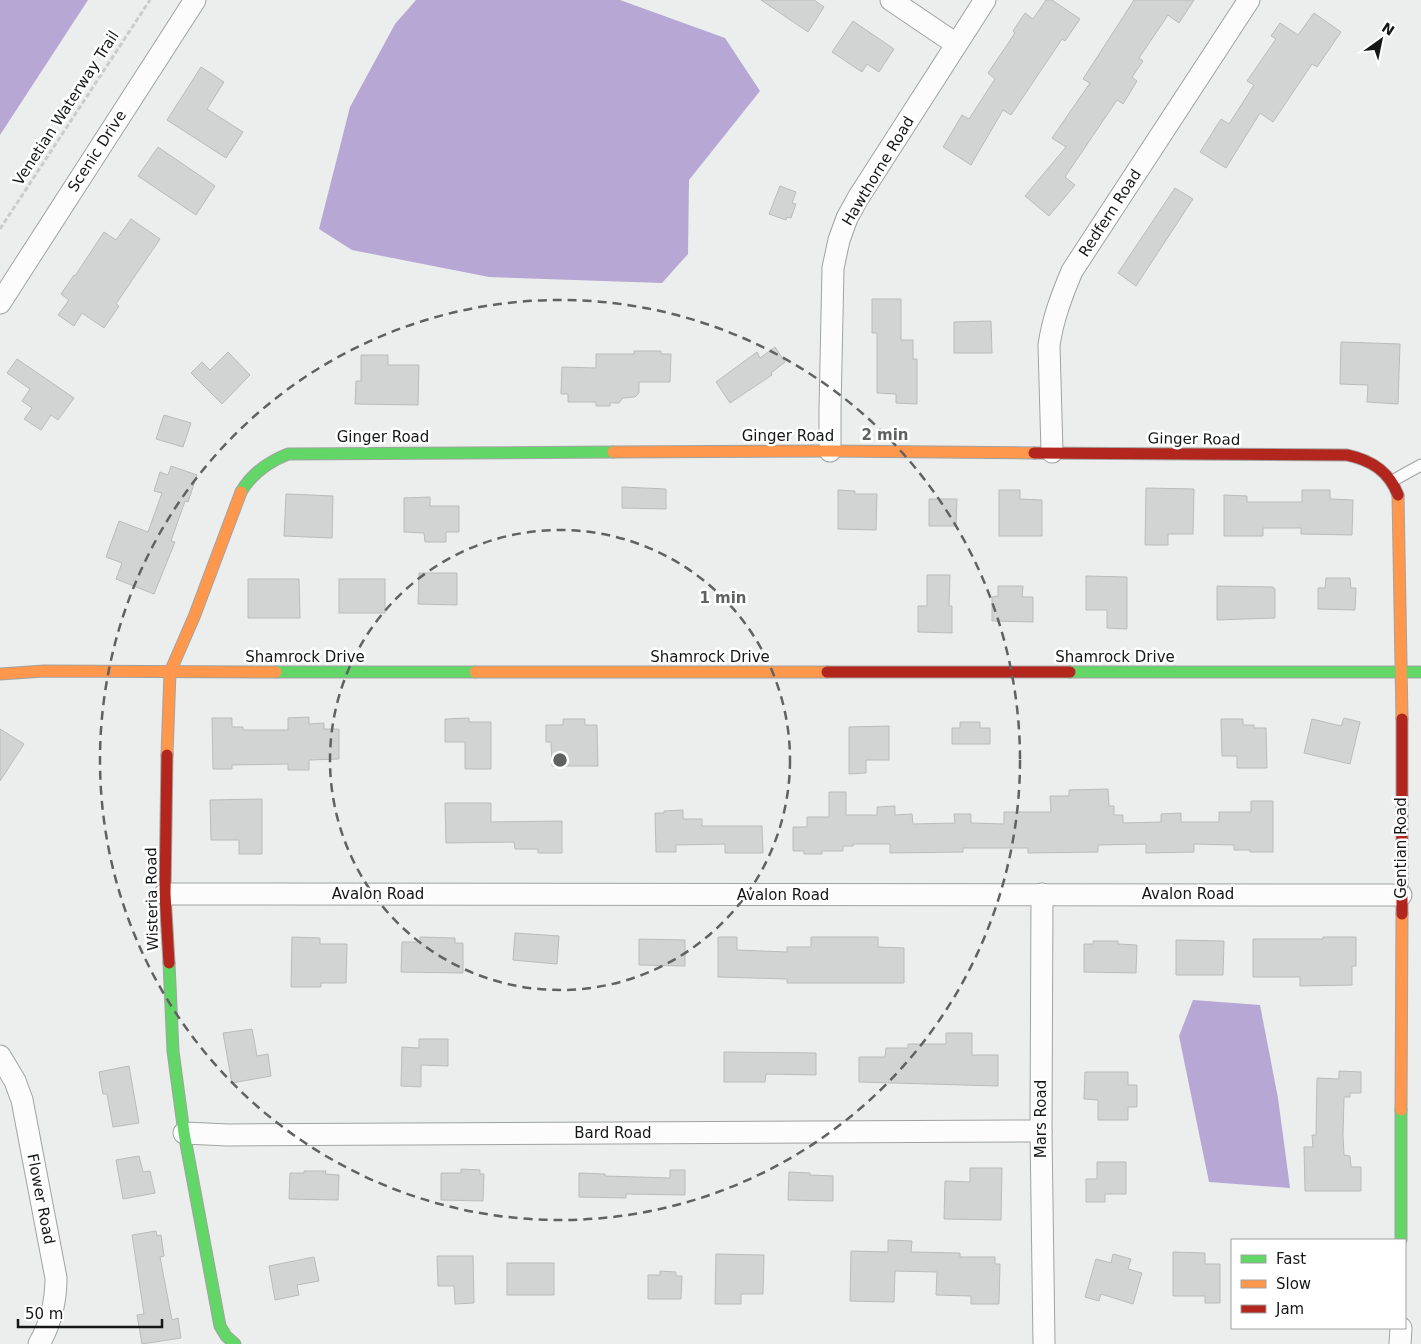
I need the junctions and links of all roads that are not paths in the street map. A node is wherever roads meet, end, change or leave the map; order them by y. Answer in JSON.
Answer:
{"nodes":[{"id":1,"x":195,"y":0,"type":"edge"},
{"id":2,"x":891,"y":0,"type":"edge"},
{"id":3,"x":985,"y":0,"type":"edge"},
{"id":4,"x":1249,"y":0,"type":"edge"},
{"id":5,"x":956,"y":44,"type":"junction"},
{"id":6,"x":0,"y":302,"type":"edge"},
{"id":7,"x":830,"y":451,"type":"junction"},
{"id":8,"x":1052,"y":452,"type":"junction"},
{"id":9,"x":1375,"y":464,"type":"joint"},
{"id":10,"x":263,"y":465,"type":"joint"},
{"id":11,"x":1421,"y":466,"type":"edge"},
{"id":12,"x":1391,"y":481,"type":"junction"},
{"id":13,"x":170,"y":672,"type":"junction"},
{"id":14,"x":1402,"y":672,"type":"junction"},
{"id":15,"x":1421,"y":672,"type":"edge"},
{"id":16,"x":0,"y":674,"type":"edge"},
{"id":17,"x":165,"y":894,"type":"junction"},
{"id":18,"x":1042,"y":894,"type":"junction"},
{"id":19,"x":1401,"y":895,"type":"junction"},
{"id":20,"x":0,"y":1056,"type":"edge"},
{"id":21,"x":1041,"y":1130,"type":"junction"},
{"id":22,"x":184,"y":1133,"type":"junction"},
{"id":23,"x":1401,"y":1239,"type":"edge"},
{"id":24,"x":1400,"y":1329,"type":"edge"},
{"id":25,"x":39,"y":1344,"type":"edge"},
{"id":26,"x":235,"y":1344,"type":"edge"},
{"id":27,"x":1044,"y":1344,"type":"edge"},
{"id":28,"x":1400,"y":1344,"type":"edge"}],
"edges":[{"from":1,"to":6,"type":"street","name":"Scenic Drive"},
{"from":2,"to":5,"type":"street"},
{"from":3,"to":5,"type":"street","name":"Hawthorne Road"},
{"from":4,"to":8,"type":"street","name":"Redfern Road"},
{"from":5,"to":7,"type":"street","name":"Hawthorne Road"},
{"from":7,"to":8,"type":"street","name":"Ginger Road"},
{"from":7,"to":10,"type":"street","name":"Ginger Road"},
{"from":8,"to":9,"type":"street","name":"Ginger Road"},
{"from":9,"to":12,"type":"street","name":"Gentian Road"},
{"from":10,"to":13,"type":"street","name":"Wisteria Road"},
{"from":11,"to":12,"type":"lane"},
{"from":12,"to":14,"type":"street","name":"Gentian Road"},
{"from":13,"to":14,"type":"street","name":"Shamrock Drive"},
{"from":13,"to":16,"type":"street","name":"Shamrock Drive"},
{"from":13,"to":17,"type":"street","name":"Wisteria Road"},
{"from":14,"to":15,"type":"street","name":"Shamrock Drive"},
{"from":14,"to":19,"type":"street","name":"Gentian Road"},
{"from":17,"to":18,"type":"street","name":"Avalon Road"},
{"from":17,"to":22,"type":"street","name":"Wisteria Road"},
{"from":18,"to":19,"type":"street","name":"Avalon Road"},
{"from":18,"to":21,"type":"street","name":"Mars Road"},
{"from":19,"to":23,"type":"street","name":"Gentian Road"},
{"from":20,"to":25,"type":"street","name":"Flower Road"},
{"from":21,"to":22,"type":"street","name":"Bard Road"},
{"from":21,"to":27,"type":"street","name":"Mars Road"},
{"from":22,"to":26,"type":"street","name":"Wisteria Road"},
{"from":24,"to":28,"type":"street"}]}
